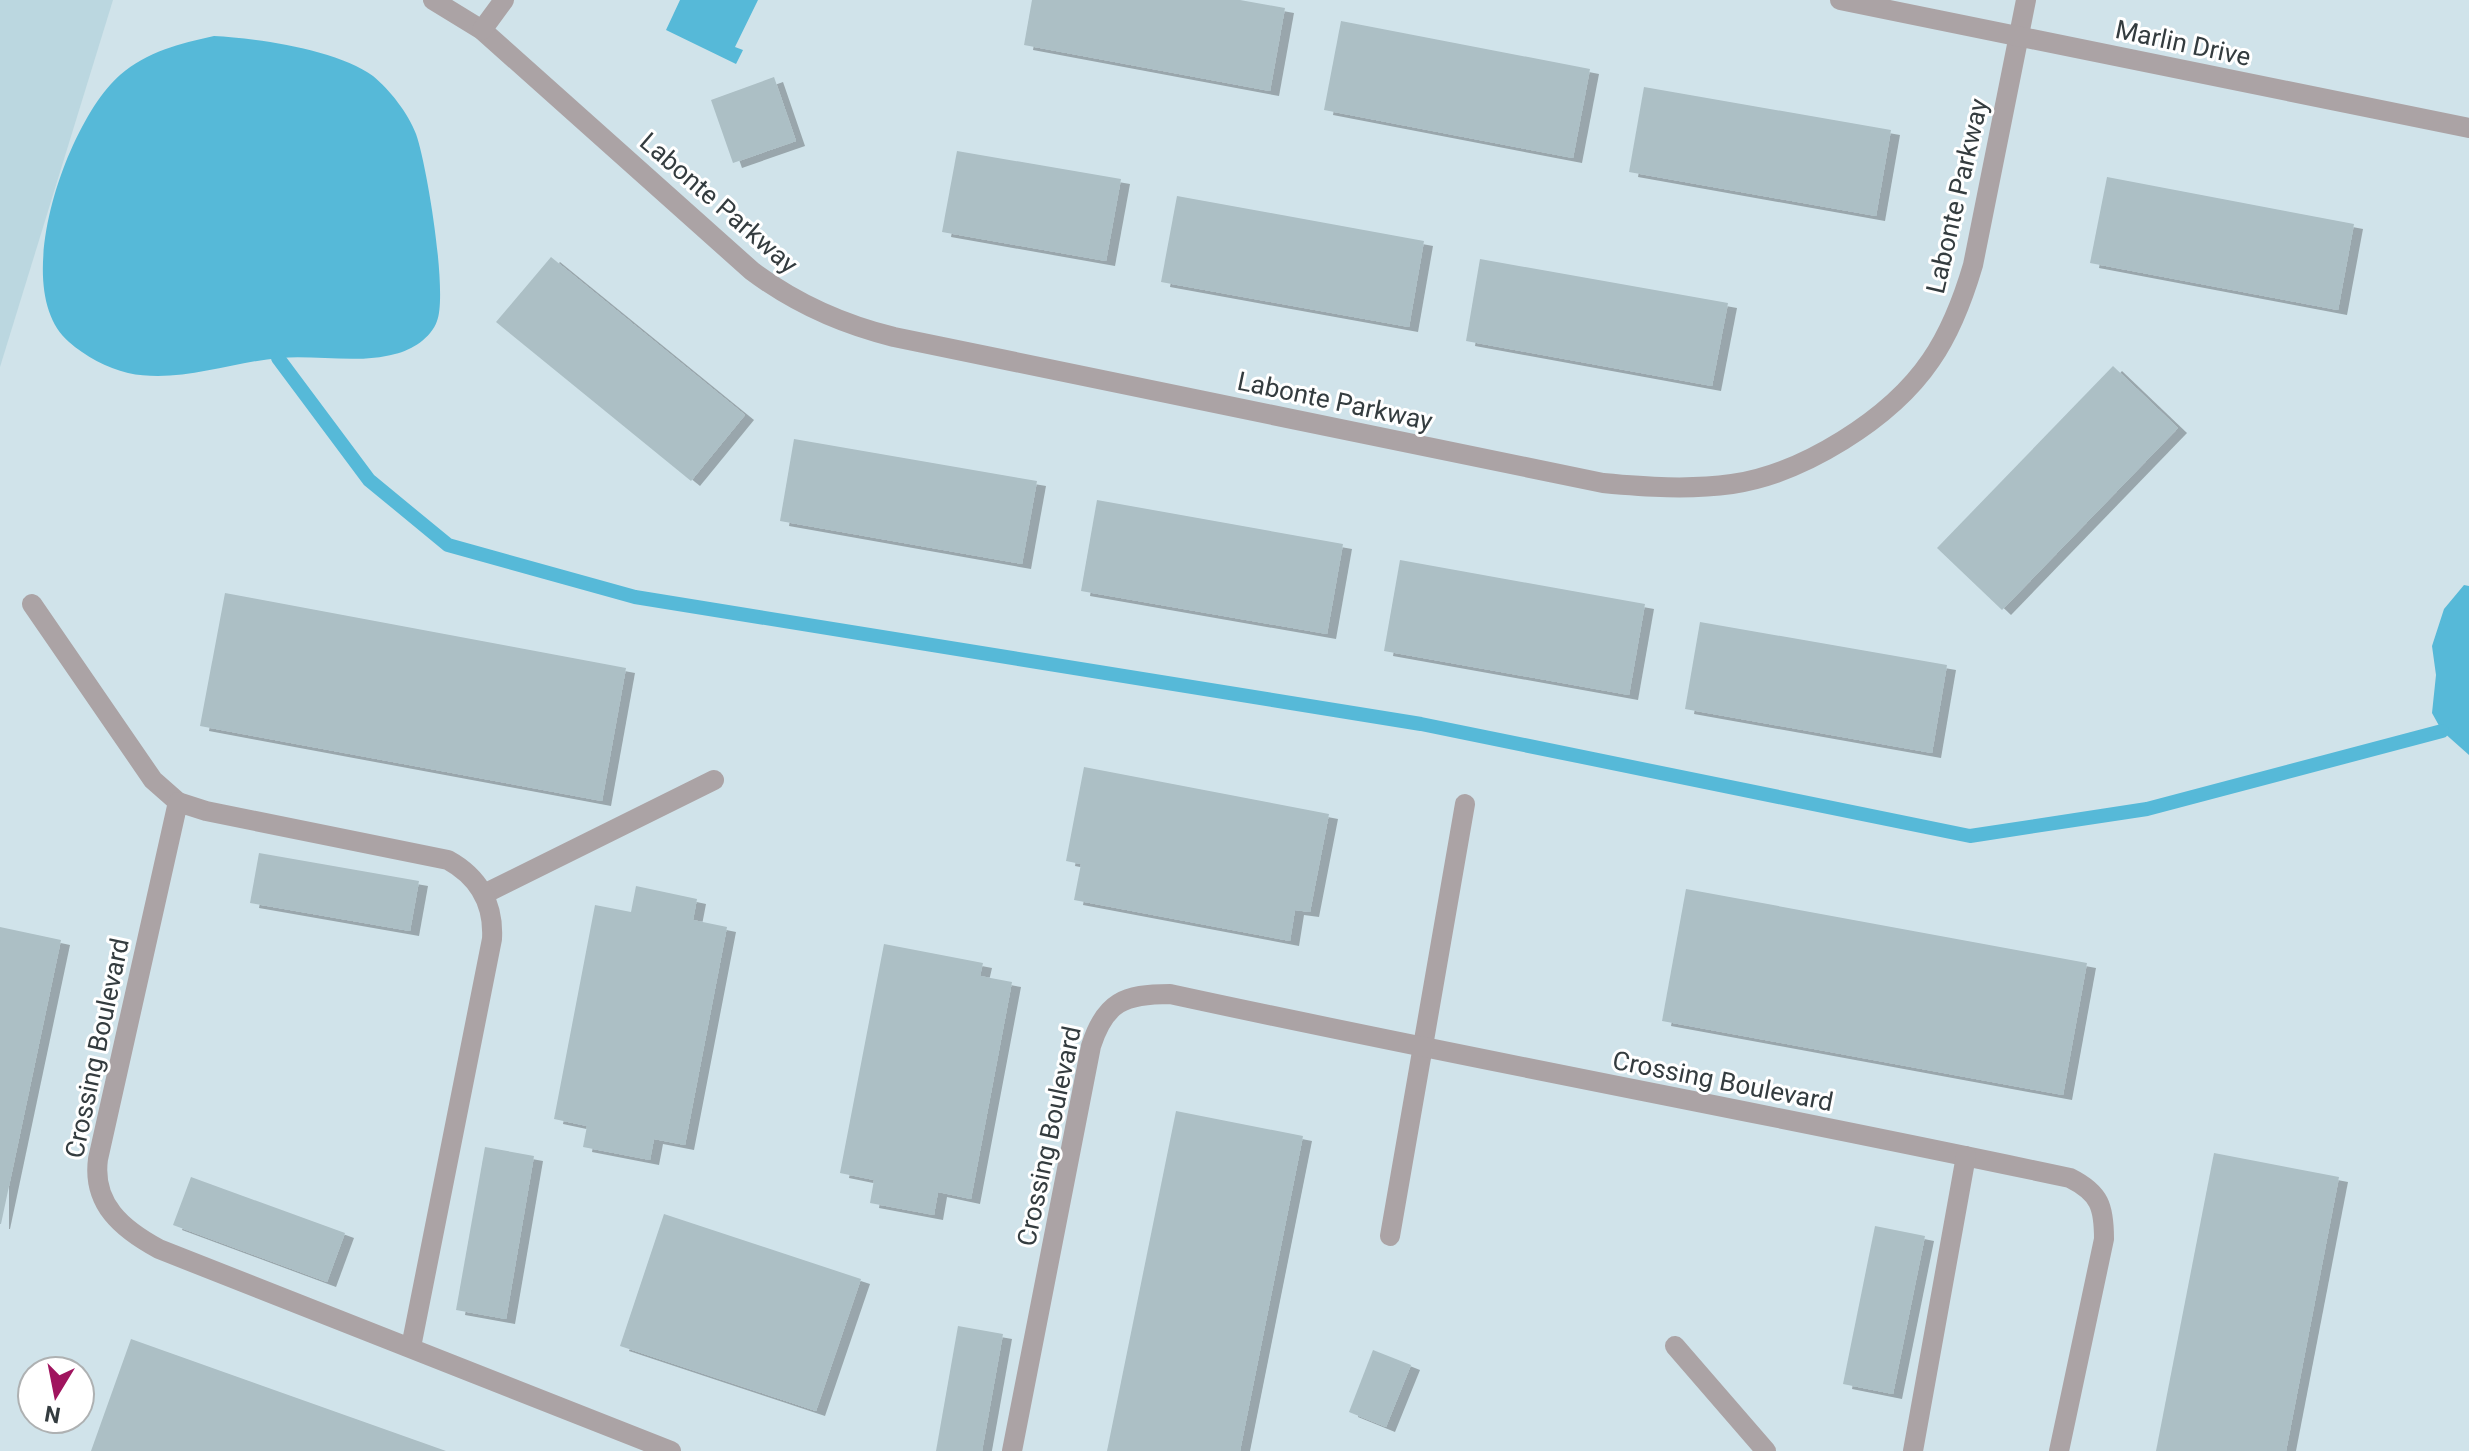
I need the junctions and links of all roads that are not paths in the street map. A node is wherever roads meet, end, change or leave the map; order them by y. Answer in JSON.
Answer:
{"nodes":[{"id":1,"x":433,"y":0,"type":"edge"},
{"id":2,"x":504,"y":0,"type":"edge"},
{"id":3,"x":1840,"y":0,"type":"edge"},
{"id":4,"x":2026,"y":0,"type":"edge"},
{"id":5,"x":482,"y":30,"type":"junction"},
{"id":6,"x":2019,"y":36,"type":"junction"},
{"id":7,"x":2469,"y":128,"type":"edge"},
{"id":8,"x":32,"y":604,"type":"dead end"},
{"id":9,"x":714,"y":780,"type":"dead end"},
{"id":10,"x":178,"y":802,"type":"junction"},
{"id":11,"x":1465,"y":804,"type":"dead end"},
{"id":12,"x":484,"y":894,"type":"junction"},
{"id":13,"x":1423,"y":1048,"type":"junction"},
{"id":14,"x":1966,"y":1156,"type":"junction"},
{"id":15,"x":1390,"y":1236,"type":"dead end"},
{"id":16,"x":1675,"y":1346,"type":"dead end"},
{"id":17,"x":411,"y":1347,"type":"junction"},
{"id":18,"x":621,"y":1431,"type":"junction"},
{"id":19,"x":614,"y":1451,"type":"edge"},
{"id":20,"x":671,"y":1451,"type":"edge"},
{"id":21,"x":1012,"y":1451,"type":"edge"},
{"id":22,"x":1766,"y":1451,"type":"edge"},
{"id":23,"x":1913,"y":1451,"type":"edge"},
{"id":24,"x":2059,"y":1451,"type":"edge"}],
"edges":[{"from":1,"to":5,"type":"street","name":"Labonte Parkway"},
{"from":2,"to":5,"type":"street"},
{"from":3,"to":6,"type":"street","name":"Marlin Drive"},
{"from":4,"to":6,"type":"street","name":"Labonte Parkway"},
{"from":5,"to":6,"type":"street","name":"Labonte Parkway"},
{"from":6,"to":7,"type":"street","name":"Marlin Drive"},
{"from":8,"to":10,"type":"street"},
{"from":9,"to":12,"type":"street"},
{"from":10,"to":12,"type":"street"},
{"from":10,"to":17,"type":"street","name":"Crossing Boulevard"},
{"from":11,"to":13,"type":"street"},
{"from":12,"to":17,"type":"street"},
{"from":13,"to":14,"type":"street","name":"Crossing Boulevard"},
{"from":13,"to":15,"type":"street"},
{"from":13,"to":21,"type":"street","name":"Crossing Boulevard"},
{"from":14,"to":23,"type":"street"},
{"from":14,"to":24,"type":"street","name":"Crossing Boulevard"},
{"from":16,"to":22,"type":"street"},
{"from":17,"to":18,"type":"street","name":"Crossing Boulevard"},
{"from":18,"to":19,"type":"street"},
{"from":18,"to":20,"type":"street","name":"Crossing Boulevard"}]}
